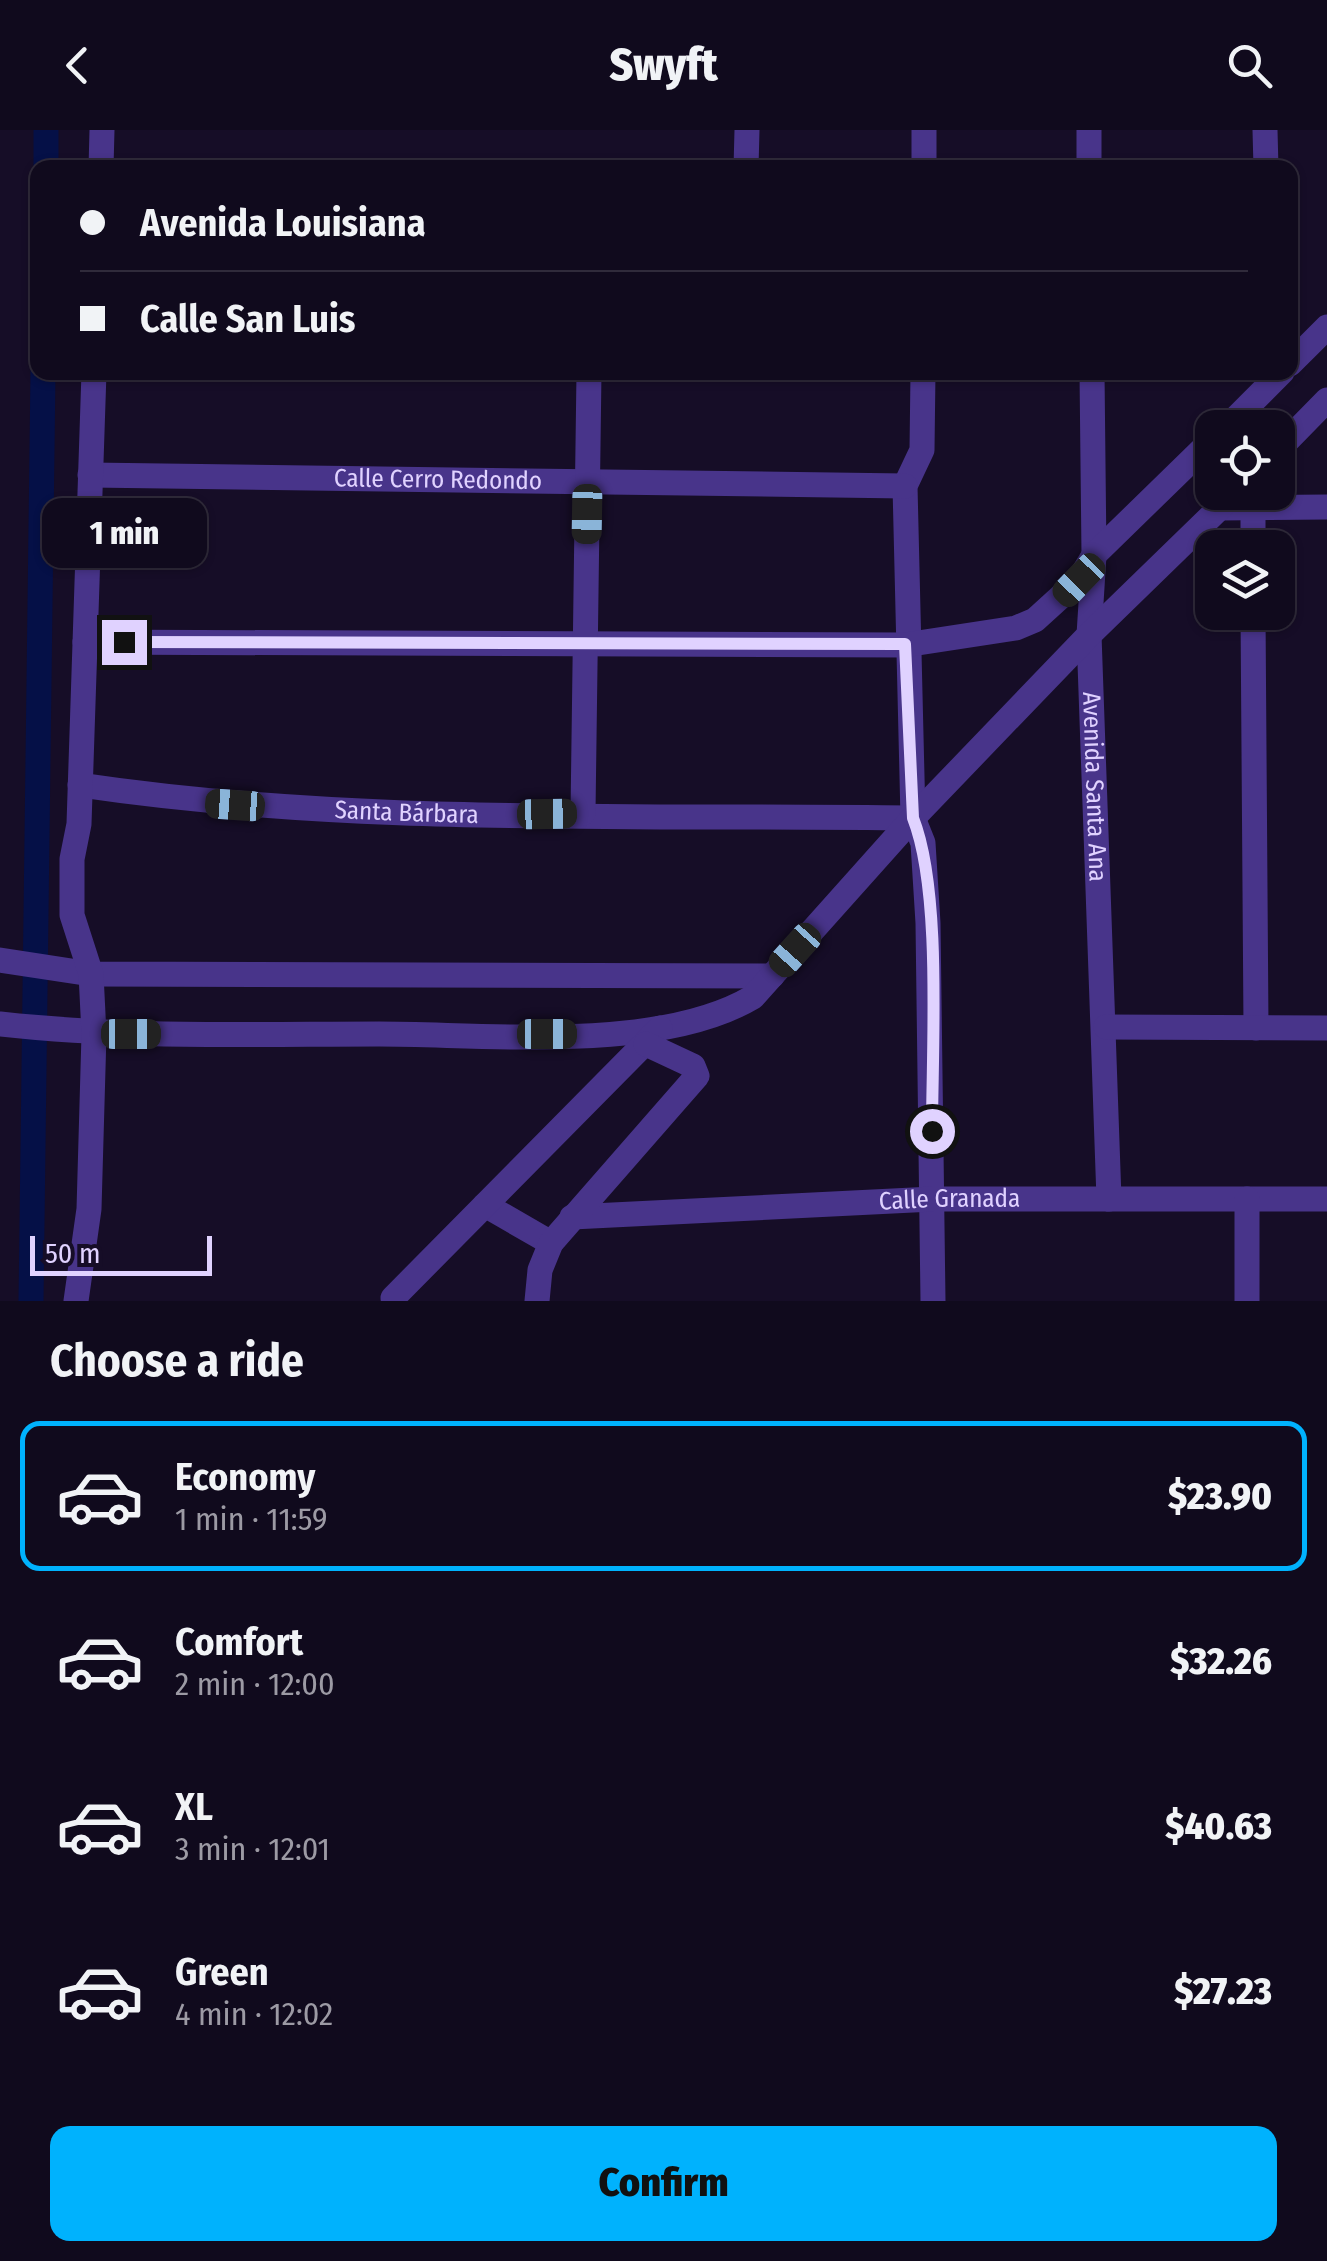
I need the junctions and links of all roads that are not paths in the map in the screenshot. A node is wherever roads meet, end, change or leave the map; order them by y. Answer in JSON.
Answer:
{"nodes":[{"id":1,"x":102,"y":130,"type":"edge"},
{"id":2,"x":747,"y":130,"type":"edge"},
{"id":3,"x":924,"y":130,"type":"edge"},
{"id":4,"x":1089,"y":130,"type":"edge"},
{"id":5,"x":1265,"y":130,"type":"edge"},
{"id":6,"x":101,"y":160,"type":"edge"},
{"id":7,"x":746,"y":160,"type":"edge"},
{"id":8,"x":924,"y":160,"type":"edge"},
{"id":9,"x":1089,"y":160,"type":"edge"},
{"id":10,"x":1266,"y":160,"type":"edge"},
{"id":11,"x":1327,"y":327,"type":"edge"},
{"id":12,"x":1298,"y":356,"type":"edge"},
{"id":13,"x":94,"y":380,"type":"edge"},
{"id":14,"x":589,"y":380,"type":"edge"},
{"id":15,"x":923,"y":380,"type":"edge"},
{"id":16,"x":1092,"y":380,"type":"edge"},
{"id":17,"x":1270,"y":380,"type":"edge"},
{"id":18,"x":1327,"y":400,"type":"edge"},
{"id":19,"x":1243,"y":410,"type":"edge"},
{"id":20,"x":1295,"y":433,"type":"edge"},
{"id":21,"x":1195,"y":457,"type":"edge"},
{"id":22,"x":90,"y":475,"type":"junction"},
{"id":23,"x":588,"y":482,"type":"junction"},
{"id":24,"x":904,"y":486,"type":"junction"},
{"id":25,"x":1295,"y":506,"type":"edge"},
{"id":26,"x":1327,"y":507,"type":"edge"},
{"id":27,"x":1228,"y":510,"type":"edge"},
{"id":28,"x":1094,"y":555,"type":"junction"},
{"id":29,"x":1253,"y":630,"type":"edge"},
{"id":30,"x":1089,"y":635,"type":"junction"},
{"id":31,"x":85,"y":642,"type":"junction"},
{"id":32,"x":585,"y":644,"type":"junction"},
{"id":33,"x":905,"y":644,"type":"junction"},
{"id":34,"x":80,"y":785,"type":"junction"},
{"id":35,"x":583,"y":813,"type":"junction"},
{"id":36,"x":913,"y":818,"type":"junction"},
{"id":37,"x":0,"y":960,"type":"edge"},
{"id":38,"x":90,"y":974,"type":"junction"},
{"id":39,"x":772,"y":976,"type":"junction"},
{"id":40,"x":0,"y":1024,"type":"edge"},
{"id":41,"x":1106,"y":1027,"type":"junction"},
{"id":42,"x":1256,"y":1028,"type":"junction"},
{"id":43,"x":1327,"y":1028,"type":"edge"},
{"id":44,"x":94,"y":1034,"type":"junction"},
{"id":45,"x":653,"y":1036,"type":"junction"},
{"id":46,"x":932,"y":1199,"type":"junction"},
{"id":47,"x":1109,"y":1199,"type":"junction"},
{"id":48,"x":1247,"y":1199,"type":"junction"},
{"id":49,"x":1327,"y":1200,"type":"edge"},
{"id":50,"x":485,"y":1205,"type":"junction"},
{"id":51,"x":572,"y":1217,"type":"junction"},
{"id":52,"x":551,"y":1243,"type":"junction"},
{"id":53,"x":392,"y":1298,"type":"dead end"},
{"id":54,"x":76,"y":1301,"type":"edge"},
{"id":55,"x":537,"y":1301,"type":"edge"},
{"id":56,"x":933,"y":1301,"type":"edge"},
{"id":57,"x":1247,"y":1301,"type":"edge"}],
"edges":[{"from":1,"to":6,"type":"street"},
{"from":2,"to":7,"type":"street"},
{"from":3,"to":8,"type":"street"},
{"from":4,"to":9,"type":"street"},
{"from":5,"to":10,"type":"street"},
{"from":11,"to":12,"type":"street"},
{"from":13,"to":22,"type":"street"},
{"from":14,"to":23,"type":"street"},
{"from":15,"to":24,"type":"street"},
{"from":16,"to":28,"type":"street","name":"Avenida Santa Ana"},
{"from":17,"to":19,"type":"street"},
{"from":18,"to":20,"type":"street"},
{"from":21,"to":28,"type":"street"},
{"from":22,"to":23,"type":"street","name":"Calle Cerro Redondo"},
{"from":22,"to":31,"type":"street"},
{"from":23,"to":24,"type":"street","name":"Calle Cerro Redondo"},
{"from":23,"to":32,"type":"street"},
{"from":24,"to":33,"type":"street"},
{"from":25,"to":26,"type":"street"},
{"from":27,"to":30,"type":"street"},
{"from":28,"to":30,"type":"street","name":"Avenida Santa Ana"},
{"from":28,"to":33,"type":"street"},
{"from":29,"to":42,"type":"street"},
{"from":30,"to":36,"type":"street"},
{"from":30,"to":41,"type":"street","name":"Avenida Santa Ana"},
{"from":31,"to":32,"type":"street"},
{"from":31,"to":34,"type":"street"},
{"from":32,"to":33,"type":"street"},
{"from":32,"to":35,"type":"street"},
{"from":33,"to":36,"type":"street"},
{"from":34,"to":35,"type":"street","name":"Santa Bárbara"},
{"from":34,"to":38,"type":"street"},
{"from":35,"to":36,"type":"street","name":"Santa Bárbara"},
{"from":36,"to":39,"type":"street"},
{"from":36,"to":46,"type":"street"},
{"from":37,"to":38,"type":"street"},
{"from":38,"to":39,"type":"street"},
{"from":38,"to":44,"type":"street"},
{"from":39,"to":45,"type":"street"},
{"from":40,"to":44,"type":"street"},
{"from":41,"to":42,"type":"street"},
{"from":41,"to":47,"type":"street","name":"Avenida Santa Ana"},
{"from":42,"to":43,"type":"street"},
{"from":44,"to":45,"type":"street"},
{"from":44,"to":54,"type":"street"},
{"from":45,"to":50,"type":"street"},
{"from":45,"to":51,"type":"street"},
{"from":46,"to":47,"type":"street","name":"Calle Granada"},
{"from":46,"to":51,"type":"street","name":"Calle Granada"},
{"from":46,"to":56,"type":"street"},
{"from":47,"to":48,"type":"street","name":"Calle Granada"},
{"from":48,"to":49,"type":"street","name":"Calle Granada"},
{"from":48,"to":57,"type":"street"},
{"from":50,"to":52,"type":"street"},
{"from":50,"to":53,"type":"street"},
{"from":51,"to":52,"type":"street"},
{"from":52,"to":55,"type":"street"}]}
